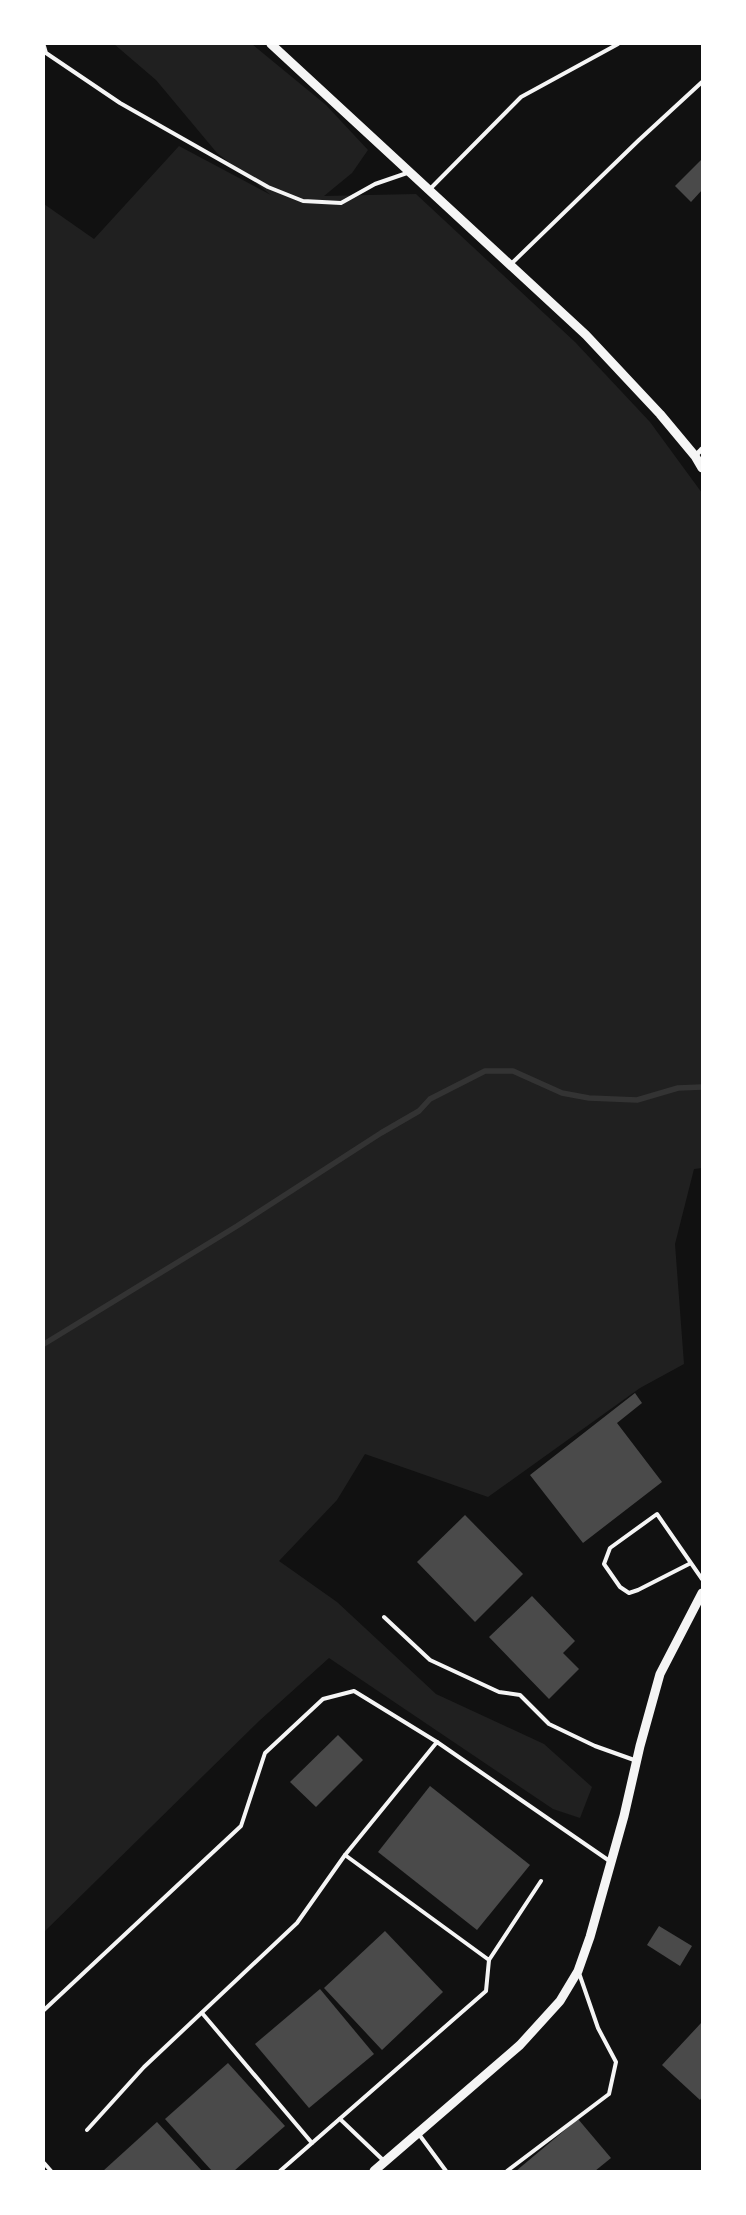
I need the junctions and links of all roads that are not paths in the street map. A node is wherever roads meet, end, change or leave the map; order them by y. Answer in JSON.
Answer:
{"nodes":[{"id":1,"x":271,"y":44,"type":"edge"},
{"id":2,"x":618,"y":44,"type":"edge"},
{"id":3,"x":44,"y":46,"type":"edge"},
{"id":4,"x":702,"y":82,"type":"edge"},
{"id":5,"x":410,"y":172,"type":"junction"},
{"id":6,"x":429,"y":190,"type":"junction"},
{"id":7,"x":510,"y":265,"type":"junction"},
{"id":8,"x":702,"y":449,"type":"edge"},
{"id":9,"x":696,"y":456,"type":"junction"},
{"id":10,"x":702,"y":468,"type":"edge"},
{"id":11,"x":691,"y":1563,"type":"junction"},
{"id":12,"x":702,"y":1579,"type":"edge"},
{"id":13,"x":702,"y":1593,"type":"edge"},
{"id":14,"x":384,"y":1617,"type":"dead end"},
{"id":15,"x":437,"y":1742,"type":"junction"},
{"id":16,"x":637,"y":1760,"type":"junction"},
{"id":17,"x":345,"y":1854,"type":"junction"},
{"id":18,"x":611,"y":1862,"type":"junction"},
{"id":19,"x":541,"y":1881,"type":"dead end"},
{"id":20,"x":489,"y":1960,"type":"junction"},
{"id":21,"x":578,"y":1971,"type":"junction"},
{"id":22,"x":44,"y":2010,"type":"edge"},
{"id":23,"x":202,"y":2013,"type":"junction"},
{"id":24,"x":340,"y":2119,"type":"junction"},
{"id":25,"x":87,"y":2130,"type":"dead end"},
{"id":26,"x":418,"y":2133,"type":"junction"},
{"id":27,"x":312,"y":2143,"type":"junction"},
{"id":28,"x":385,"y":2162,"type":"junction"},
{"id":29,"x":44,"y":2163,"type":"edge"},
{"id":30,"x":51,"y":2171,"type":"edge"},
{"id":31,"x":280,"y":2171,"type":"edge"},
{"id":32,"x":374,"y":2171,"type":"edge"},
{"id":33,"x":446,"y":2171,"type":"edge"},
{"id":34,"x":507,"y":2171,"type":"edge"}],
"edges":[{"from":1,"to":5,"type":"street"},
{"from":2,"to":6,"type":"lane"},
{"from":3,"to":5,"type":"lane"},
{"from":4,"to":7,"type":"lane"},
{"from":5,"to":6,"type":"street"},
{"from":6,"to":7,"type":"street"},
{"from":7,"to":9,"type":"street"},
{"from":8,"to":9,"type":"street"},
{"from":9,"to":10,"type":"street"},
{"from":11,"to":11,"type":"lane"},
{"from":11,"to":12,"type":"lane"},
{"from":13,"to":16,"type":"street"},
{"from":14,"to":16,"type":"lane"},
{"from":15,"to":17,"type":"lane"},
{"from":15,"to":18,"type":"lane"},
{"from":15,"to":22,"type":"lane"},
{"from":16,"to":18,"type":"street"},
{"from":17,"to":20,"type":"lane"},
{"from":17,"to":23,"type":"lane"},
{"from":18,"to":21,"type":"street"},
{"from":19,"to":20,"type":"lane"},
{"from":20,"to":24,"type":"lane"},
{"from":21,"to":26,"type":"street"},
{"from":21,"to":34,"type":"lane"},
{"from":23,"to":25,"type":"lane"},
{"from":23,"to":27,"type":"lane"},
{"from":24,"to":27,"type":"lane"},
{"from":24,"to":28,"type":"lane"},
{"from":26,"to":28,"type":"street"},
{"from":26,"to":33,"type":"lane"},
{"from":27,"to":31,"type":"lane"},
{"from":28,"to":32,"type":"street"},
{"from":29,"to":30,"type":"lane"}]}
